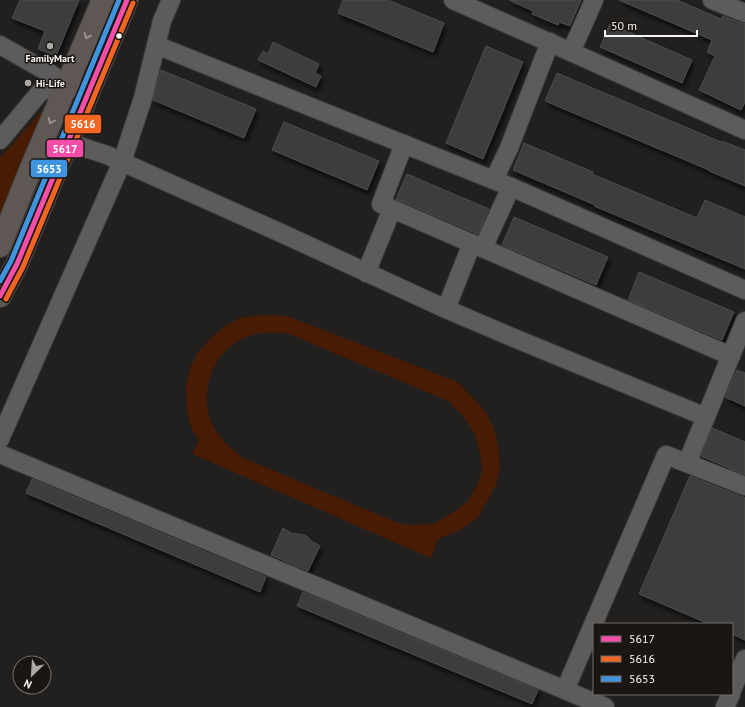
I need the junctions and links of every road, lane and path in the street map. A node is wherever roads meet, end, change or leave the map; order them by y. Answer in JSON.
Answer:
{"nodes":[{"id":1,"x":102,"y":0,"type":"edge"},
{"id":2,"x":127,"y":0,"type":"edge"},
{"id":3,"x":171,"y":0,"type":"edge"},
{"id":4,"x":453,"y":0,"type":"edge"},
{"id":5,"x":594,"y":0,"type":"edge"},
{"id":6,"x":712,"y":0,"type":"edge"},
{"id":7,"x":745,"y":13,"type":"edge"},
{"id":8,"x":550,"y":42,"type":"junction"},
{"id":9,"x":156,"y":44,"type":"junction"},
{"id":10,"x":0,"y":45,"type":"edge"},
{"id":11,"x":571,"y":52,"type":"junction"},
{"id":12,"x":66,"y":85,"type":"junction"},
{"id":13,"x":88,"y":93,"type":"junction"},
{"id":14,"x":745,"y":130,"type":"edge"},
{"id":15,"x":0,"y":140,"type":"edge"},
{"id":16,"x":67,"y":142,"type":"junction"},
{"id":17,"x":404,"y":144,"type":"junction"},
{"id":18,"x":122,"y":162,"type":"junction"},
{"id":19,"x":494,"y":180,"type":"junction"},
{"id":20,"x":511,"y":187,"type":"junction"},
{"id":21,"x":392,"y":209,"type":"junction"},
{"id":22,"x":0,"y":246,"type":"edge"},
{"id":23,"x":478,"y":246,"type":"junction"},
{"id":24,"x":366,"y":273,"type":"junction"},
{"id":25,"x":745,"y":290,"type":"edge"},
{"id":26,"x":0,"y":296,"type":"edge"},
{"id":27,"x":446,"y":309,"type":"junction"},
{"id":28,"x":745,"y":321,"type":"edge"},
{"id":29,"x":731,"y":356,"type":"junction"},
{"id":30,"x":706,"y":417,"type":"junction"},
{"id":31,"x":0,"y":439,"type":"edge"},
{"id":32,"x":0,"y":454,"type":"edge"},
{"id":33,"x":687,"y":463,"type":"junction"},
{"id":34,"x":745,"y":486,"type":"edge"},
{"id":35,"x":594,"y":623,"type":"edge"},
{"id":36,"x":593,"y":625,"type":"edge"},
{"id":37,"x":745,"y":659,"type":"edge"},
{"id":38,"x":736,"y":688,"type":"edge"},
{"id":39,"x":565,"y":690,"type":"junction"},
{"id":40,"x":732,"y":695,"type":"edge"},
{"id":41,"x":605,"y":707,"type":"edge"},
{"id":42,"x":725,"y":707,"type":"edge"}],
"edges":[{"from":1,"to":12,"type":"main road","one_way":true},
{"from":2,"to":13,"type":"main road"},
{"from":3,"to":9,"type":"lane"},
{"from":4,"to":8,"type":"lane"},
{"from":5,"to":11,"type":"lane"},
{"from":6,"to":7,"type":"lane"},
{"from":8,"to":11,"type":"lane"},
{"from":8,"to":19,"type":"lane"},
{"from":9,"to":17,"type":"lane"},
{"from":9,"to":18,"type":"lane"},
{"from":10,"to":12,"type":"lane"},
{"from":11,"to":14,"type":"lane"},
{"from":12,"to":13,"type":"lane"},
{"from":12,"to":15,"type":"lane"},
{"from":12,"to":22,"type":"main road","one_way":true},
{"from":13,"to":16,"type":"main road"},
{"from":16,"to":18,"type":"lane"},
{"from":16,"to":26,"type":"main road"},
{"from":17,"to":19,"type":"lane"},
{"from":17,"to":21,"type":"lane"},
{"from":18,"to":24,"type":"lane"},
{"from":18,"to":31,"type":"lane"},
{"from":19,"to":20,"type":"lane"},
{"from":20,"to":23,"type":"lane"},
{"from":20,"to":25,"type":"lane"},
{"from":21,"to":23,"type":"lane"},
{"from":21,"to":24,"type":"lane"},
{"from":23,"to":27,"type":"lane"},
{"from":23,"to":29,"type":"lane"},
{"from":24,"to":27,"type":"lane"},
{"from":27,"to":30,"type":"lane"},
{"from":28,"to":29,"type":"lane"},
{"from":29,"to":30,"type":"lane"},
{"from":30,"to":33,"type":"lane"},
{"from":32,"to":39,"type":"lane"},
{"from":33,"to":34,"type":"lane"},
{"from":33,"to":35,"type":"lane"},
{"from":36,"to":39,"type":"lane"},
{"from":37,"to":38,"type":"lane"},
{"from":39,"to":41,"type":"lane"},
{"from":40,"to":42,"type":"lane"}]}
